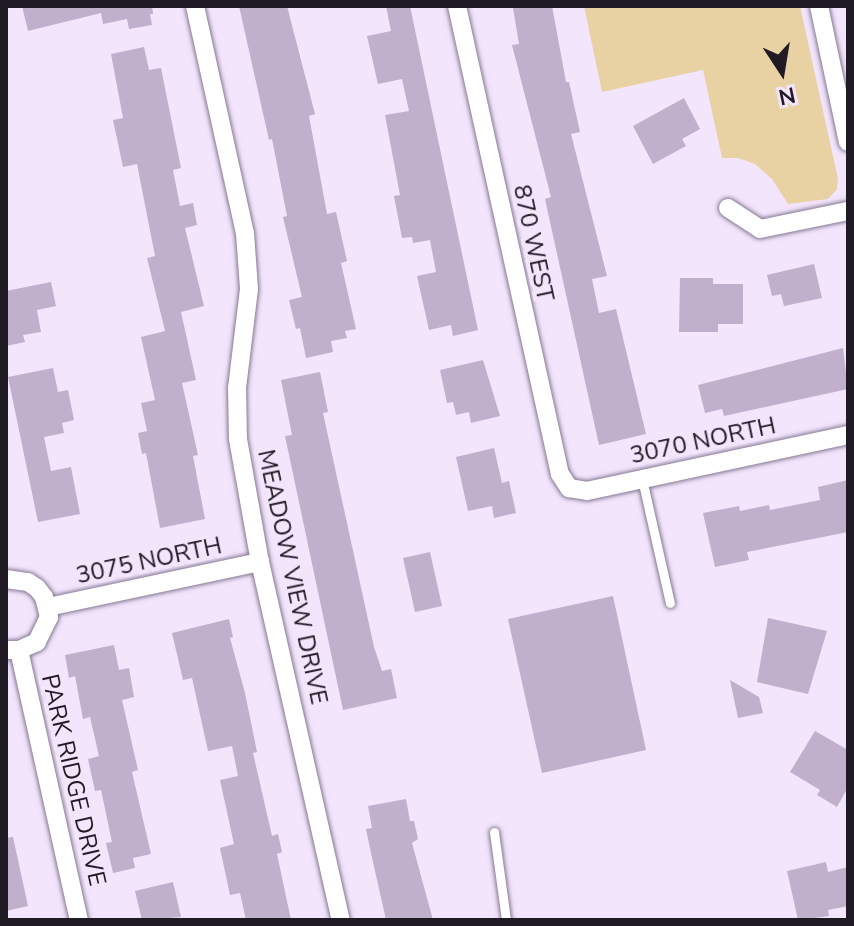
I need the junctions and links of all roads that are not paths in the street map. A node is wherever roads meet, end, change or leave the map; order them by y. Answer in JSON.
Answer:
{"nodes":[{"id":1,"x":195,"y":6,"type":"edge"},
{"id":2,"x":457,"y":6,"type":"edge"},
{"id":3,"x":819,"y":6,"type":"edge"},
{"id":4,"x":848,"y":142,"type":"edge"},
{"id":5,"x":728,"y":208,"type":"dead end"},
{"id":6,"x":848,"y":211,"type":"edge"},
{"id":7,"x":848,"y":435,"type":"edge"},
{"id":8,"x":642,"y":479,"type":"junction"},
{"id":9,"x":569,"y":488,"type":"joint"},
{"id":10,"x":260,"y":562,"type":"junction"},
{"id":11,"x":6,"y":579,"type":"edge"},
{"id":12,"x":670,"y":603,"type":"dead end"},
{"id":13,"x":48,"y":607,"type":"junction"},
{"id":14,"x":13,"y":650,"type":"edge"},
{"id":15,"x":494,"y":832,"type":"dead end"},
{"id":16,"x":79,"y":920,"type":"edge"},
{"id":17,"x":341,"y":920,"type":"edge"},
{"id":18,"x":506,"y":920,"type":"edge"}],
"edges":[{"from":1,"to":10,"type":"street","name":"MEADOW VIEW DRIVE"},
{"from":2,"to":9,"type":"street","name":"870 WEST"},
{"from":3,"to":4,"type":"street"},
{"from":5,"to":6,"type":"street"},
{"from":7,"to":8,"type":"street","name":"3070 NORTH"},
{"from":8,"to":9,"type":"street","name":"3070 NORTH"},
{"from":8,"to":12,"type":"lane"},
{"from":10,"to":13,"type":"street","name":"3075 NORTH"},
{"from":10,"to":17,"type":"street","name":"MEADOW VIEW DRIVE"},
{"from":11,"to":13,"type":"street"},
{"from":13,"to":14,"type":"street"},
{"from":14,"to":16,"type":"street","name":"PARK RIDGE DRIVE"},
{"from":15,"to":18,"type":"lane"}]}
